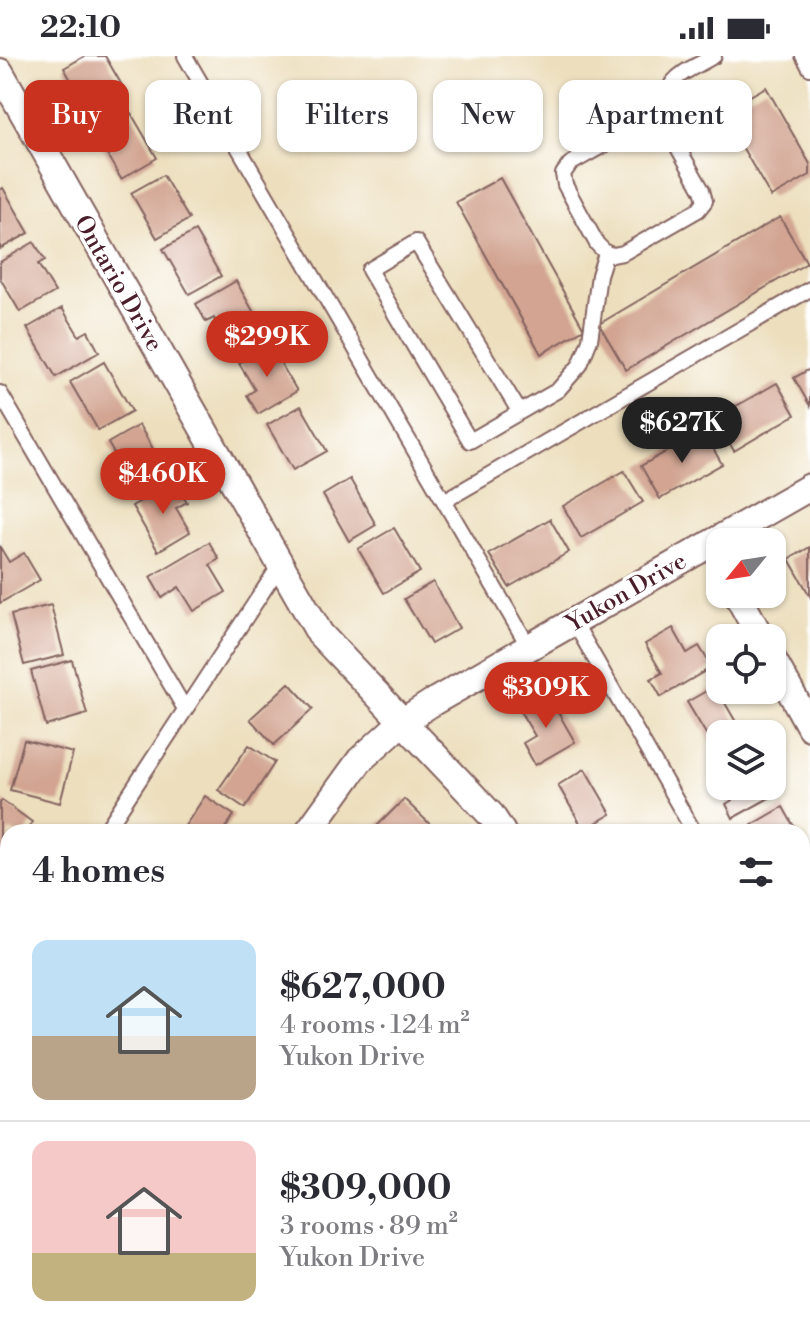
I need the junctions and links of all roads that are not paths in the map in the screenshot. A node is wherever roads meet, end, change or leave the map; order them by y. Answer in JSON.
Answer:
{"nodes":[{"id":1,"x":185,"y":56,"type":"edge"},
{"id":2,"x":714,"y":56,"type":"edge"},
{"id":3,"x":803,"y":56,"type":"edge"},
{"id":4,"x":810,"y":68,"type":"edge"},
{"id":5,"x":0,"y":72,"type":"edge"},
{"id":6,"x":674,"y":80,"type":"edge"},
{"id":7,"x":591,"y":152,"type":"edge"},
{"id":8,"x":680,"y":152,"type":"edge"},
{"id":9,"x":606,"y":253,"type":"junction"},
{"id":10,"x":810,"y":289,"type":"edge"},
{"id":11,"x":0,"y":393,"type":"edge"},
{"id":12,"x":519,"y":411,"type":"junction"},
{"id":13,"x":810,"y":487,"type":"edge"},
{"id":14,"x":444,"y":501,"type":"junction"},
{"id":15,"x":751,"y":528,"type":"edge"},
{"id":16,"x":706,"y":557,"type":"edge"},
{"id":17,"x":280,"y":565,"type":"junction"},
{"id":18,"x":574,"y":622,"type":"junction"},
{"id":19,"x":529,"y":647,"type":"junction"},
{"id":20,"x":786,"y":683,"type":"edge"},
{"id":21,"x":185,"y":709,"type":"junction"},
{"id":22,"x":402,"y":722,"type":"junction"},
{"id":23,"x":810,"y":727,"type":"edge"},
{"id":24,"x":110,"y":824,"type":"edge"},
{"id":25,"x":314,"y":824,"type":"edge"},
{"id":26,"x":496,"y":824,"type":"edge"},
{"id":27,"x":689,"y":824,"type":"edge"}],
"edges":[{"from":1,"to":14,"type":"lane"},
{"from":2,"to":6,"type":"lane"},
{"from":3,"to":4,"type":"lane"},
{"from":5,"to":17,"type":"street","name":"Ontario Drive"},
{"from":7,"to":9,"type":"lane"},
{"from":8,"to":9,"type":"lane"},
{"from":9,"to":12,"type":"lane"},
{"from":10,"to":14,"type":"lane"},
{"from":11,"to":21,"type":"lane"},
{"from":12,"to":12,"type":"lane"},
{"from":13,"to":15,"type":"street","name":"Yukon Drive"},
{"from":14,"to":19,"type":"lane"},
{"from":16,"to":18,"type":"street","name":"Yukon Drive"},
{"from":17,"to":21,"type":"lane"},
{"from":17,"to":22,"type":"street","name":"Ontario Drive"},
{"from":18,"to":19,"type":"street","name":"Yukon Drive"},
{"from":18,"to":27,"type":"lane"},
{"from":19,"to":22,"type":"street","name":"Yukon Drive"},
{"from":20,"to":23,"type":"street"},
{"from":21,"to":24,"type":"lane"},
{"from":22,"to":25,"type":"street","name":"Yukon Drive"},
{"from":22,"to":26,"type":"street","name":"Ontario Drive"}]}
